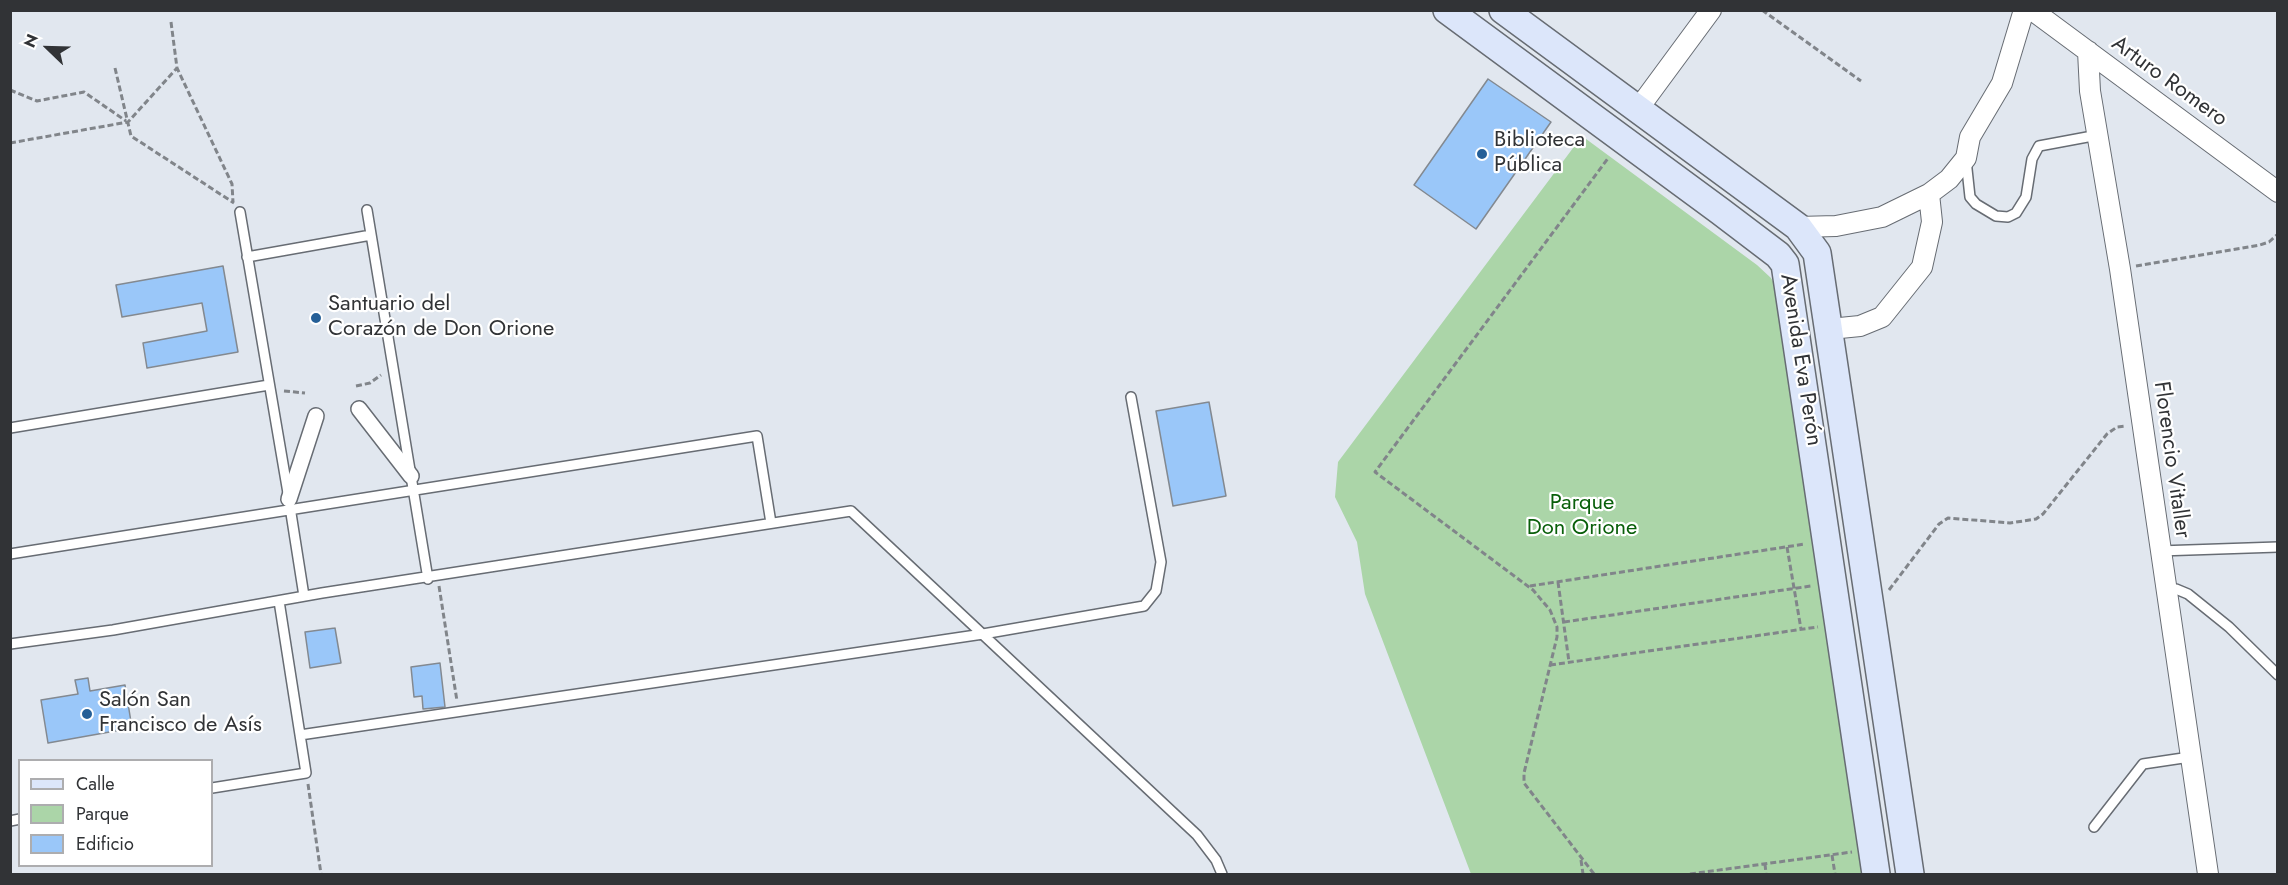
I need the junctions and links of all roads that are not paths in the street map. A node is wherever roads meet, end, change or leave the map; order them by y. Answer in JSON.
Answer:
{"nodes":[{"id":1,"x":1448,"y":10,"type":"edge"},
{"id":2,"x":1497,"y":10,"type":"edge"},
{"id":3,"x":1503,"y":10,"type":"edge"},
{"id":4,"x":1711,"y":10,"type":"edge"},
{"id":5,"x":2024,"y":10,"type":"edge"},
{"id":6,"x":2032,"y":10,"type":"edge"},
{"id":7,"x":1480,"y":34,"type":"junction"},
{"id":8,"x":2088,"y":51,"type":"junction"},
{"id":9,"x":1638,"y":110,"type":"junction"},
{"id":10,"x":2098,"y":135,"type":"junction"},
{"id":11,"x":1966,"y":158,"type":"junction"},
{"id":12,"x":1738,"y":184,"type":"junction"},
{"id":13,"x":2277,"y":192,"type":"edge"},
{"id":14,"x":1929,"y":194,"type":"junction"},
{"id":15,"x":367,"y":210,"type":"dead end"},
{"id":16,"x":1720,"y":211,"type":"junction"},
{"id":17,"x":240,"y":212,"type":"road end"},
{"id":18,"x":1798,"y":227,"type":"junction"},
{"id":19,"x":371,"y":235,"type":"junction"},
{"id":20,"x":247,"y":256,"type":"junction"},
{"id":21,"x":1830,"y":329,"type":"junction"},
{"id":22,"x":269,"y":385,"type":"junction"},
{"id":23,"x":1131,"y":397,"type":"dead end"},
{"id":24,"x":359,"y":409,"type":"dead end"},
{"id":25,"x":316,"y":416,"type":"dead end"},
{"id":26,"x":10,"y":428,"type":"edge"},
{"id":27,"x":412,"y":483,"type":"junction"},
{"id":28,"x":290,"y":505,"type":"junction"},
{"id":29,"x":771,"y":523,"type":"junction"},
{"id":30,"x":2277,"y":548,"type":"edge"},
{"id":31,"x":2159,"y":551,"type":"junction"},
{"id":32,"x":10,"y":554,"type":"edge"},
{"id":33,"x":433,"y":578,"type":"junction"},
{"id":34,"x":2165,"y":591,"type":"junction"},
{"id":35,"x":304,"y":596,"type":"junction"},
{"id":36,"x":279,"y":601,"type":"junction"},
{"id":37,"x":983,"y":634,"type":"junction"},
{"id":38,"x":10,"y":644,"type":"edge"},
{"id":39,"x":2277,"y":675,"type":"edge"},
{"id":40,"x":300,"y":735,"type":"junction"},
{"id":41,"x":2190,"y":757,"type":"junction"},
{"id":42,"x":213,"y":788,"type":"edge"},
{"id":43,"x":2094,"y":827,"type":"dead end"},
{"id":44,"x":1874,"y":862,"type":"edge"},
{"id":45,"x":1222,"y":874,"type":"edge"},
{"id":46,"x":1910,"y":874,"type":"edge"},
{"id":47,"x":2208,"y":874,"type":"edge"}],
"edges":[{"from":1,"to":7,"type":"main road","name":"Avenida Eva Perón"},
{"from":2,"to":7,"type":"main road"},
{"from":3,"to":9,"type":"main road","name":"Avenida Eva Perón"},
{"from":4,"to":9,"type":"street"},
{"from":5,"to":11,"type":"street"},
{"from":6,"to":8,"type":"street","name":"Arturo Romero"},
{"from":7,"to":16,"type":"main road","name":"Avenida Eva Perón"},
{"from":8,"to":10,"type":"street","name":"Florencio Vitaller"},
{"from":8,"to":13,"type":"street","name":"Arturo Romero"},
{"from":9,"to":12,"type":"main road","name":"Avenida Eva Perón"},
{"from":10,"to":11,"type":"lane"},
{"from":10,"to":31,"type":"street","name":"Florencio Vitaller"},
{"from":11,"to":14,"type":"street"},
{"from":12,"to":16,"type":"main road"},
{"from":12,"to":18,"type":"main road","name":"Avenida Eva Perón"},
{"from":14,"to":18,"type":"street"},
{"from":14,"to":21,"type":"street"},
{"from":15,"to":19,"type":"lane"},
{"from":16,"to":44,"type":"main road","name":"Avenida Eva Perón"},
{"from":17,"to":20,"type":"lane"},
{"from":18,"to":21,"type":"main road","name":"Avenida Eva Perón"},
{"from":19,"to":20,"type":"lane"},
{"from":19,"to":27,"type":"lane"},
{"from":20,"to":22,"type":"lane"},
{"from":21,"to":46,"type":"main road","name":"Avenida Eva Perón"},
{"from":22,"to":26,"type":"lane"},
{"from":22,"to":28,"type":"lane"},
{"from":23,"to":37,"type":"lane"},
{"from":24,"to":27,"type":"street"},
{"from":25,"to":28,"type":"street"},
{"from":27,"to":28,"type":"lane"},
{"from":27,"to":29,"type":"lane"},
{"from":27,"to":33,"type":"lane"},
{"from":28,"to":32,"type":"lane"},
{"from":28,"to":35,"type":"lane"},
{"from":29,"to":33,"type":"lane"},
{"from":29,"to":37,"type":"lane"},
{"from":30,"to":31,"type":"lane"},
{"from":31,"to":34,"type":"street","name":"Florencio Vitaller"},
{"from":33,"to":35,"type":"lane"},
{"from":34,"to":39,"type":"lane"},
{"from":34,"to":41,"type":"street","name":"Florencio Vitaller"},
{"from":35,"to":36,"type":"lane"},
{"from":36,"to":38,"type":"lane"},
{"from":36,"to":40,"type":"lane"},
{"from":37,"to":40,"type":"lane"},
{"from":37,"to":45,"type":"lane"},
{"from":40,"to":42,"type":"lane"},
{"from":41,"to":43,"type":"lane"},
{"from":41,"to":47,"type":"street","name":"Florencio Vitaller"}]}
